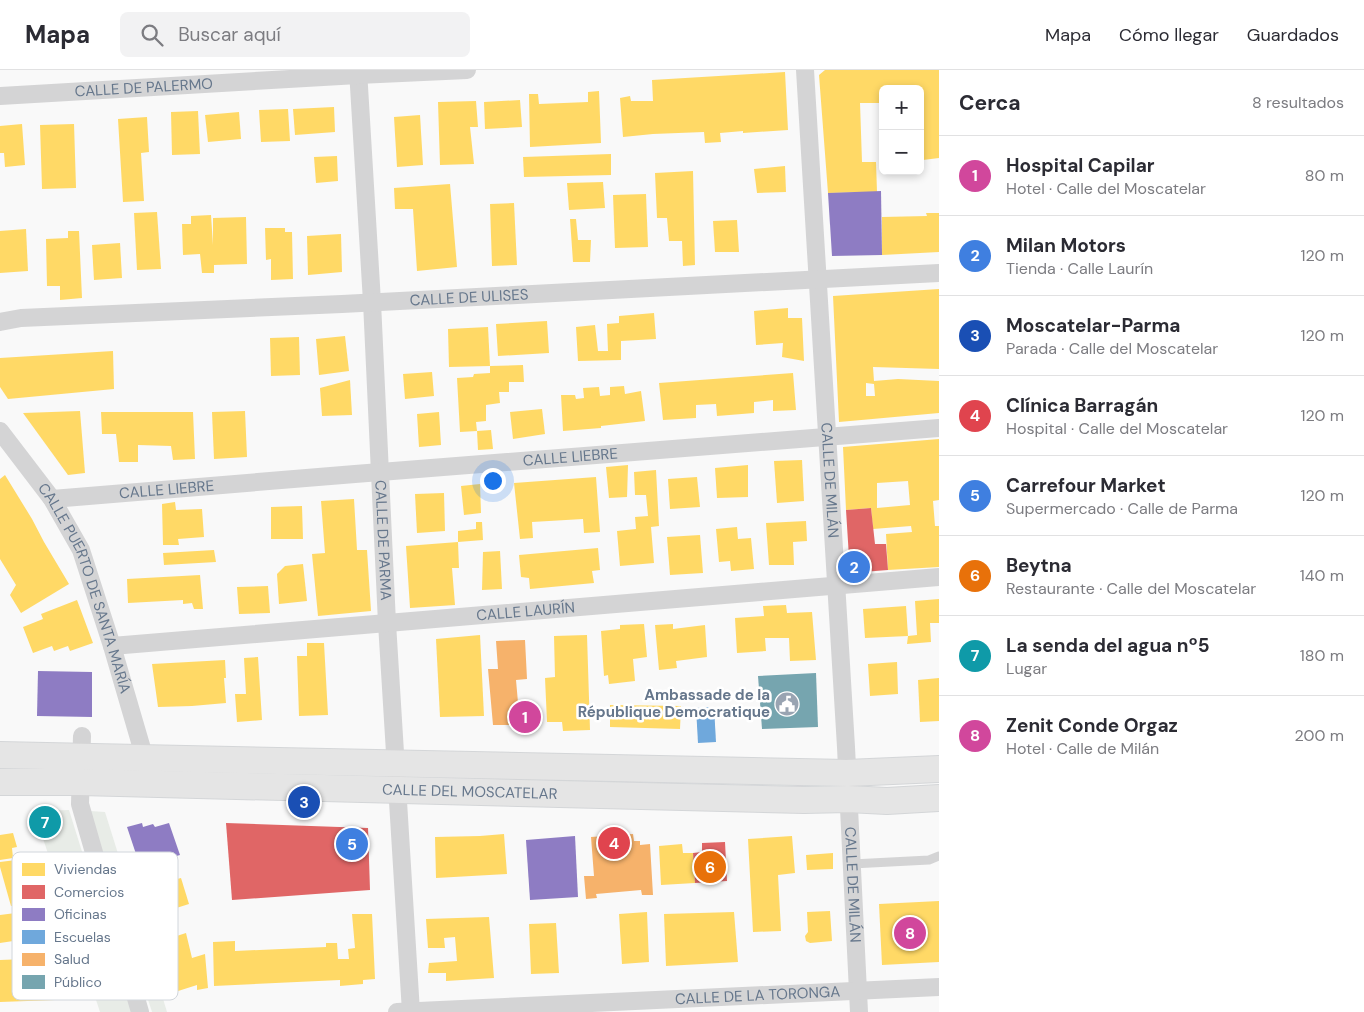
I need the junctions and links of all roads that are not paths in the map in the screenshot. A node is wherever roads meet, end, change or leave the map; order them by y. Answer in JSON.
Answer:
{"nodes":[{"id":1,"x":467,"y":70,"type":"edge"},
{"id":2,"x":805,"y":70,"type":"edge"},
{"id":3,"x":358,"y":72,"type":"edge"},
{"id":4,"x":0,"y":96,"type":"edge"},
{"id":5,"x":939,"y":273,"type":"edge"},
{"id":6,"x":818,"y":279,"type":"junction"},
{"id":7,"x":372,"y":302,"type":"junction"},
{"id":8,"x":0,"y":322,"type":"edge"},
{"id":9,"x":939,"y":428,"type":"edge"},
{"id":10,"x":0,"y":431,"type":"edge"},
{"id":11,"x":826,"y":436,"type":"junction"},
{"id":12,"x":380,"y":473,"type":"junction"},
{"id":13,"x":52,"y":499,"type":"junction"},
{"id":14,"x":939,"y":577,"type":"edge"},
{"id":15,"x":836,"y":585,"type":"junction"},
{"id":16,"x":387,"y":623,"type":"junction"},
{"id":17,"x":112,"y":646,"type":"junction"},
{"id":18,"x":81,"y":746,"type":"junction"},
{"id":19,"x":0,"y":755,"type":"edge"},
{"id":20,"x":145,"y":759,"type":"junction"},
{"id":21,"x":396,"y":764,"type":"junction"},
{"id":22,"x":939,"y":769,"type":"edge"},
{"id":23,"x":0,"y":782,"type":"edge"},
{"id":24,"x":80,"y":782,"type":"junction"},
{"id":25,"x":847,"y":786,"type":"junction"},
{"id":26,"x":397,"y":790,"type":"junction"},
{"id":27,"x":939,"y":798,"type":"edge"},
{"id":28,"x":94,"y":852,"type":"edge"},
{"id":29,"x":939,"y":856,"type":"edge"},
{"id":30,"x":852,"y":864,"type":"junction"},
{"id":31,"x":939,"y":987,"type":"edge"},
{"id":32,"x":858,"y":990,"type":"junction"},
{"id":33,"x":406,"y":1012,"type":"edge"},
{"id":34,"x":860,"y":1012,"type":"edge"}],
"edges":[{"from":1,"to":3,"type":"street","name":"CALLE DE PALERMO"},
{"from":2,"to":6,"type":"street","name":"CALLE DE MILÁN"},
{"from":3,"to":4,"type":"street","name":"CALLE DE PALERMO"},
{"from":3,"to":7,"type":"street","name":"CALLE DE PARMA"},
{"from":5,"to":6,"type":"street","name":"CALLE DE ULISES"},
{"from":6,"to":7,"type":"street","name":"CALLE DE ULISES"},
{"from":6,"to":11,"type":"street","name":"CALLE DE MILÁN"},
{"from":7,"to":8,"type":"street","name":"CALLE DE ULISES"},
{"from":7,"to":12,"type":"street","name":"CALLE DE PARMA"},
{"from":9,"to":11,"type":"street","name":"CALLE LIEBRE"},
{"from":10,"to":13,"type":"street","name":"CALLE PUERTO DE SANTA MARÍA"},
{"from":11,"to":12,"type":"street","name":"CALLE LIEBRE"},
{"from":11,"to":15,"type":"street","name":"CALLE DE MILÁN"},
{"from":12,"to":13,"type":"street","name":"CALLE LIEBRE"},
{"from":12,"to":16,"type":"street","name":"CALLE DE PARMA"},
{"from":13,"to":17,"type":"street","name":"CALLE PUERTO DE SANTA MARÍA"},
{"from":14,"to":15,"type":"street","name":"CALLE LAURÍN"},
{"from":15,"to":16,"type":"street","name":"CALLE LAURÍN"},
{"from":15,"to":25,"type":"street","name":"CALLE DE MILÁN"},
{"from":16,"to":17,"type":"street","name":"CALLE LAURÍN"},
{"from":16,"to":21,"type":"street","name":"CALLE DE PARMA"},
{"from":17,"to":20,"type":"street","name":"CALLE PUERTO DE SANTA MARÍA"},
{"from":18,"to":19,"type":"street","name":"CALLE DEL MOSCATELAR"},
{"from":18,"to":20,"type":"street","name":"CALLE DEL MOSCATELAR"},
{"from":18,"to":24,"type":"street"},
{"from":20,"to":21,"type":"street","name":"CALLE DEL MOSCATELAR"},
{"from":21,"to":25,"type":"street","name":"CALLE DEL MOSCATELAR"},
{"from":21,"to":26,"type":"street","name":"CALLE DE PARMA"},
{"from":22,"to":25,"type":"street","name":"CALLE DEL MOSCATELAR"},
{"from":23,"to":24,"type":"street","name":"CALLE DEL MOSCATELAR"},
{"from":24,"to":26,"type":"street","name":"CALLE DEL MOSCATELAR"},
{"from":24,"to":28,"type":"street"},
{"from":25,"to":26,"type":"street","name":"CALLE DEL MOSCATELAR"},
{"from":25,"to":27,"type":"street","name":"CALLE DEL MOSCATELAR"},
{"from":25,"to":30,"type":"street","name":"CALLE DE MILÁN"},
{"from":26,"to":33,"type":"street","name":"CALLE DE PARMA"},
{"from":29,"to":30,"type":"lane"},
{"from":30,"to":32,"type":"street","name":"CALLE DE MILÁN"},
{"from":31,"to":32,"type":"street","name":"CALLE DE LA TORONGA"},
{"from":32,"to":33,"type":"street","name":"CALLE DE LA TORONGA"},
{"from":32,"to":34,"type":"street","name":"CALLE DE MILÁN"}]}
